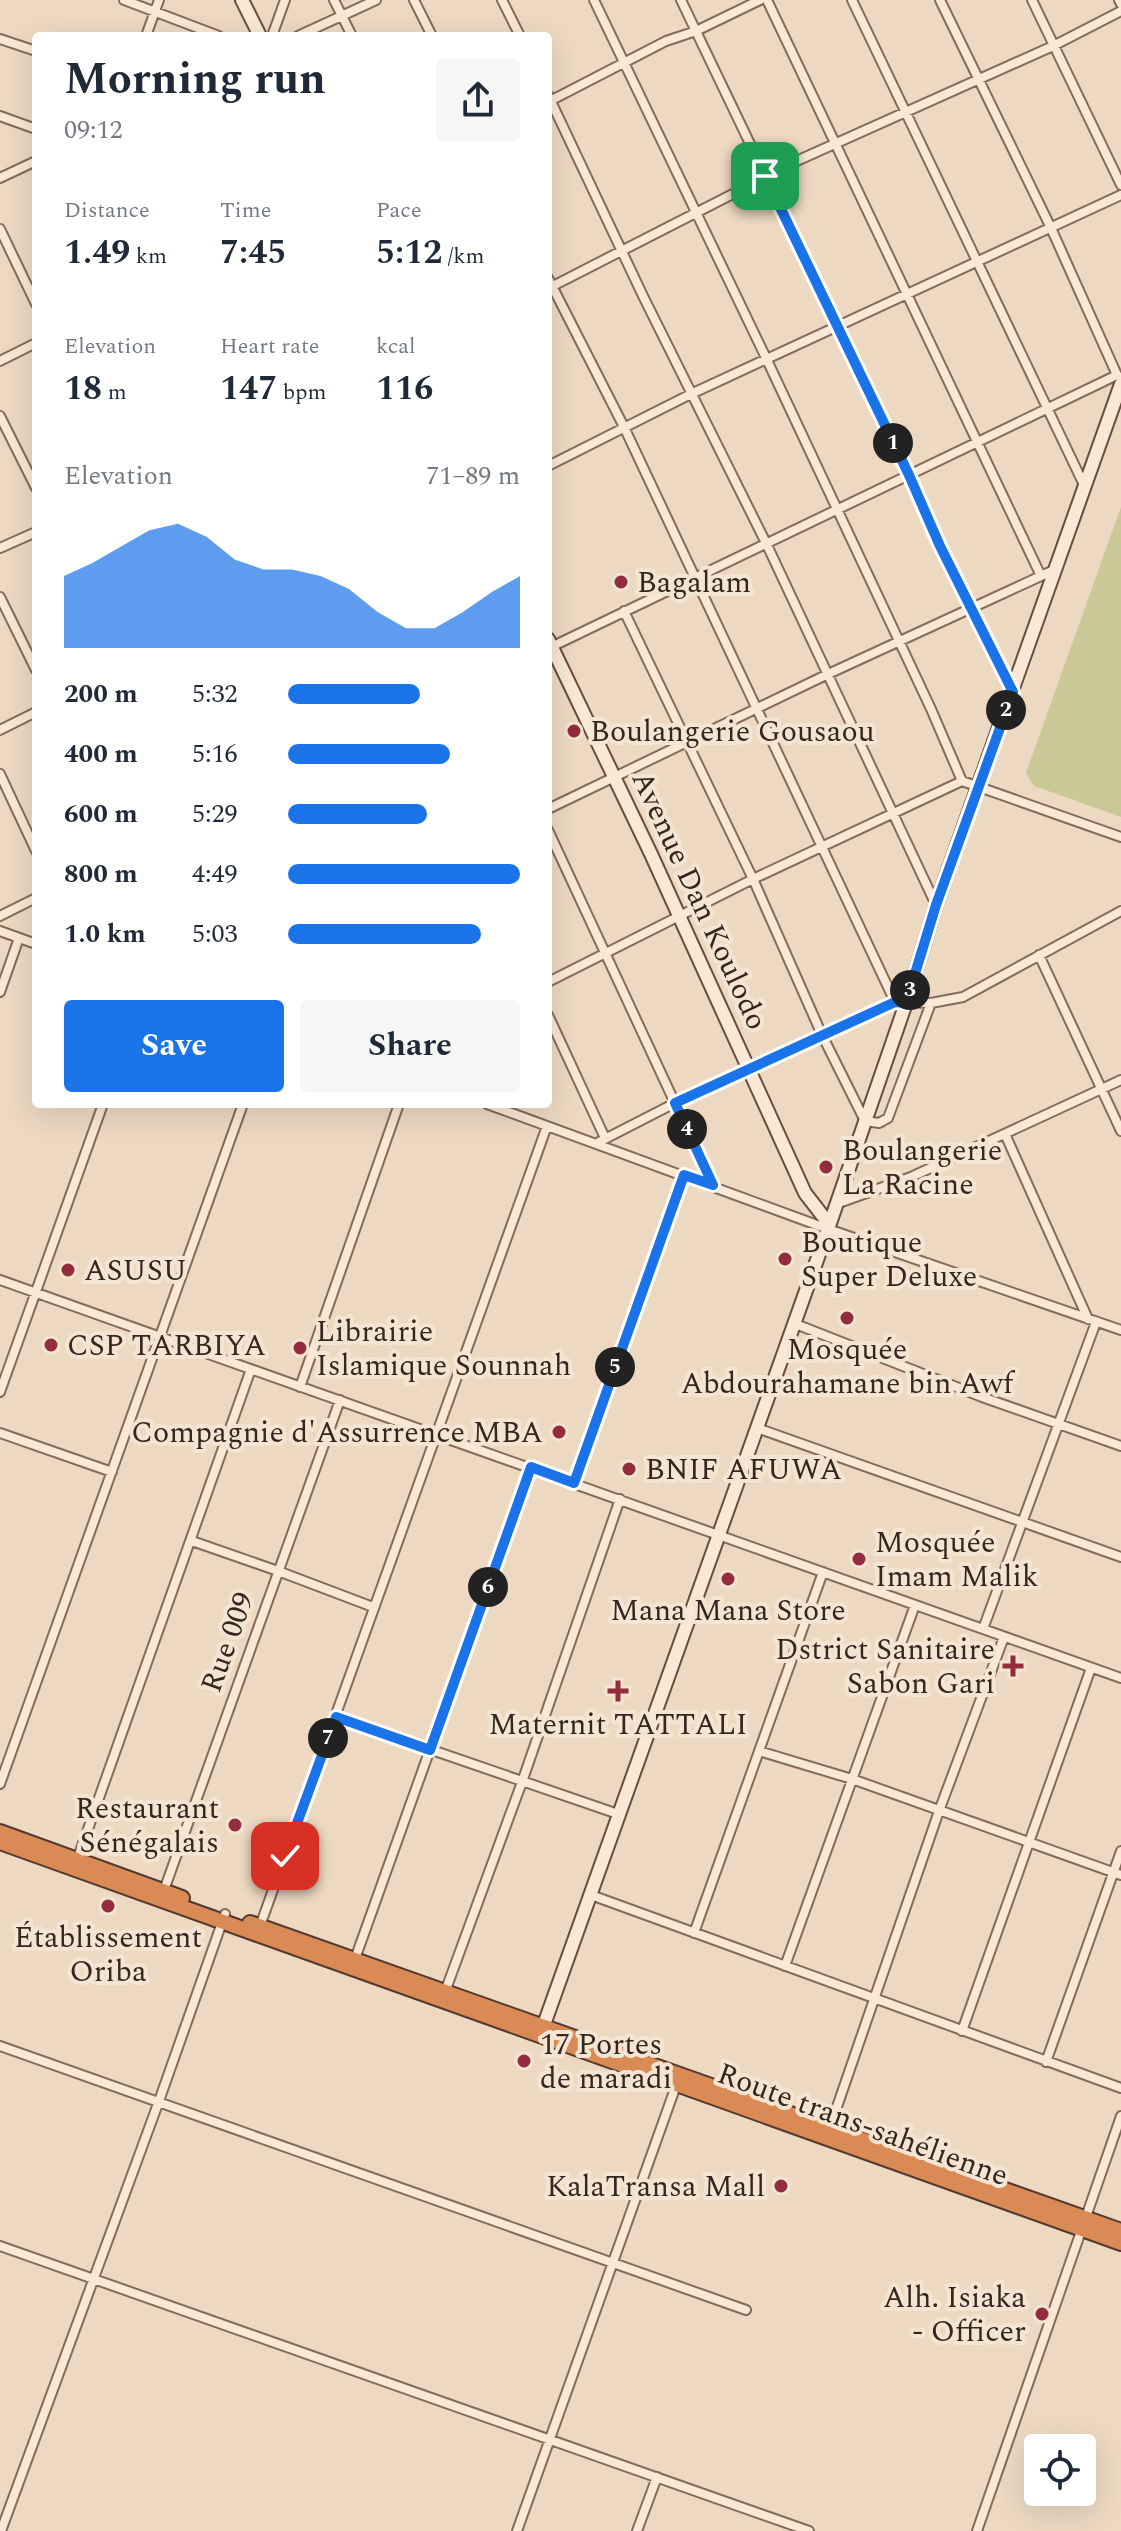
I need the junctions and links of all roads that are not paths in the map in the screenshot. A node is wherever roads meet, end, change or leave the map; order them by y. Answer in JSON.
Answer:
{"nodes":[{"id":1,"x":124,"y":0,"type":"edge"},
{"id":2,"x":159,"y":0,"type":"edge"},
{"id":3,"x":242,"y":0,"type":"edge"},
{"id":4,"x":285,"y":0,"type":"edge"},
{"id":5,"x":334,"y":0,"type":"edge"},
{"id":6,"x":376,"y":0,"type":"edge"},
{"id":7,"x":414,"y":0,"type":"edge"},
{"id":8,"x":502,"y":0,"type":"edge"},
{"id":9,"x":594,"y":0,"type":"edge"},
{"id":10,"x":681,"y":0,"type":"edge"},
{"id":11,"x":760,"y":0,"type":"edge"},
{"id":12,"x":767,"y":0,"type":"edge"},
{"id":13,"x":852,"y":0,"type":"edge"},
{"id":14,"x":940,"y":0,"type":"edge"},
{"id":15,"x":1032,"y":0,"type":"edge"},
{"id":16,"x":155,"y":11,"type":"junction"},
{"id":17,"x":1121,"y":11,"type":"edge"},
{"id":18,"x":342,"y":16,"type":"junction"},
{"id":19,"x":696,"y":31,"type":"junction"},
{"id":20,"x":147,"y":32,"type":"edge"},
{"id":21,"x":209,"y":32,"type":"edge"},
{"id":22,"x":258,"y":32,"type":"edge"},
{"id":23,"x":273,"y":32,"type":"edge"},
{"id":24,"x":307,"y":32,"type":"edge"},
{"id":25,"x":350,"y":32,"type":"edge"},
{"id":26,"x":430,"y":32,"type":"edge"},
{"id":27,"x":518,"y":32,"type":"edge"},
{"id":28,"x":0,"y":39,"type":"edge"},
{"id":29,"x":1053,"y":46,"type":"junction"},
{"id":30,"x":32,"y":50,"type":"edge"},
{"id":31,"x":623,"y":63,"type":"junction"},
{"id":32,"x":977,"y":80,"type":"junction"},
{"id":33,"x":552,"y":98,"type":"edge"},
{"id":34,"x":552,"y":105,"type":"edge"},
{"id":35,"x":906,"y":113,"type":"junction"},
{"id":36,"x":0,"y":116,"type":"edge"},
{"id":37,"x":32,"y":128,"type":"edge"},
{"id":38,"x":835,"y":144,"type":"junction"},
{"id":39,"x":32,"y":163,"type":"edge"},
{"id":40,"x":765,"y":176,"type":"junction"},
{"id":41,"x":0,"y":178,"type":"edge"},
{"id":42,"x":1121,"y":185,"type":"edge"},
{"id":43,"x":1121,"y":195,"type":"edge"},
{"id":44,"x":696,"y":213,"type":"junction"},
{"id":45,"x":1051,"y":228,"type":"junction"},
{"id":46,"x":0,"y":229,"type":"edge"},
{"id":47,"x":622,"y":251,"type":"junction"},
{"id":48,"x":977,"y":263,"type":"junction"},
{"id":49,"x":552,"y":283,"type":"edge"},
{"id":50,"x":552,"y":290,"type":"edge"},
{"id":51,"x":908,"y":294,"type":"junction"},
{"id":52,"x":32,"y":296,"type":"edge"},
{"id":53,"x":836,"y":327,"type":"junction"},
{"id":54,"x":32,"y":345,"type":"edge"},
{"id":55,"x":767,"y":360,"type":"junction"},
{"id":56,"x":0,"y":361,"type":"edge"},
{"id":57,"x":1120,"y":379,"type":"edge"},
{"id":58,"x":691,"y":394,"type":"junction"},
{"id":59,"x":1047,"y":409,"type":"junction"},
{"id":60,"x":0,"y":416,"type":"edge"},
{"id":61,"x":624,"y":427,"type":"junction"},
{"id":62,"x":978,"y":444,"type":"junction"},
{"id":63,"x":552,"y":462,"type":"edge"},
{"id":64,"x":909,"y":475,"type":"junction"},
{"id":65,"x":32,"y":480,"type":"edge"},
{"id":66,"x":1084,"y":485,"type":"junction"},
{"id":67,"x":836,"y":510,"type":"junction"},
{"id":68,"x":32,"y":534,"type":"edge"},
{"id":69,"x":767,"y":545,"type":"junction"},
{"id":70,"x":0,"y":548,"type":"edge"},
{"id":71,"x":1054,"y":570,"type":"junction"},
{"id":72,"x":1041,"y":576,"type":"junction"},
{"id":73,"x":695,"y":578,"type":"junction"},
{"id":74,"x":0,"y":597,"type":"edge"},
{"id":75,"x":971,"y":610,"type":"junction"},
{"id":76,"x":624,"y":611,"type":"junction"},
{"id":77,"x":899,"y":641,"type":"junction"},
{"id":78,"x":552,"y":643,"type":"edge"},
{"id":79,"x":552,"y":650,"type":"edge"},
{"id":80,"x":32,"y":662,"type":"edge"},
{"id":81,"x":826,"y":675,"type":"junction"},
{"id":82,"x":1013,"y":692,"type":"junction"},
{"id":83,"x":755,"y":708,"type":"junction"},
{"id":84,"x":32,"y":714,"type":"edge"},
{"id":85,"x":0,"y":730,"type":"edge"},
{"id":86,"x":688,"y":742,"type":"junction"},
{"id":87,"x":0,"y":774,"type":"edge"},
{"id":88,"x":615,"y":778,"type":"junction"},
{"id":89,"x":962,"y":781,"type":"junction"},
{"id":90,"x":979,"y":785,"type":"junction"},
{"id":91,"x":552,"y":807,"type":"edge"},
{"id":92,"x":892,"y":814,"type":"junction"},
{"id":93,"x":1121,"y":837,"type":"edge"},
{"id":94,"x":552,"y":839,"type":"edge"},
{"id":95,"x":32,"y":842,"type":"edge"},
{"id":96,"x":822,"y":847,"type":"junction"},
{"id":97,"x":753,"y":879,"type":"junction"},
{"id":98,"x":32,"y":900,"type":"edge"},
{"id":99,"x":936,"y":905,"type":"junction"},
{"id":100,"x":1121,"y":911,"type":"edge"},
{"id":101,"x":0,"y":916,"type":"edge"},
{"id":102,"x":679,"y":916,"type":"junction"},
{"id":103,"x":0,"y":931,"type":"edge"},
{"id":104,"x":19,"y":938,"type":"junction"},
{"id":105,"x":32,"y":943,"type":"edge"},
{"id":106,"x":605,"y":952,"type":"junction"},
{"id":107,"x":1039,"y":955,"type":"junction"},
{"id":108,"x":552,"y":980,"type":"edge"},
{"id":109,"x":0,"y":992,"type":"edge"},
{"id":110,"x":900,"y":1002,"type":"junction"},
{"id":111,"x":931,"y":1003,"type":"junction"},
{"id":112,"x":552,"y":1025,"type":"edge"},
{"id":113,"x":822,"y":1035,"type":"junction"},
{"id":114,"x":750,"y":1068,"type":"junction"},
{"id":115,"x":1121,"y":1080,"type":"edge"},
{"id":116,"x":1101,"y":1091,"type":"junction"},
{"id":117,"x":675,"y":1103,"type":"junction"},
{"id":118,"x":102,"y":1108,"type":"edge"},
{"id":119,"x":242,"y":1108,"type":"edge"},
{"id":120,"x":398,"y":1108,"type":"edge"},
{"id":121,"x":507,"y":1108,"type":"edge"},
{"id":122,"x":865,"y":1121,"type":"junction"},
{"id":123,"x":547,"y":1126,"type":"junction"},
{"id":124,"x":1121,"y":1131,"type":"edge"},
{"id":125,"x":1005,"y":1134,"type":"junction"},
{"id":126,"x":601,"y":1141,"type":"junction"},
{"id":127,"x":684,"y":1175,"type":"junction"},
{"id":128,"x":713,"y":1185,"type":"junction"},
{"id":129,"x":836,"y":1204,"type":"junction"},
{"id":130,"x":828,"y":1227,"type":"junction"},
{"id":131,"x":0,"y":1280,"type":"edge"},
{"id":132,"x":36,"y":1293,"type":"junction"},
{"id":133,"x":1092,"y":1320,"type":"junction"},
{"id":134,"x":793,"y":1323,"type":"junction"},
{"id":135,"x":1121,"y":1330,"type":"edge"},
{"id":136,"x":161,"y":1336,"type":"junction"},
{"id":137,"x":251,"y":1369,"type":"junction"},
{"id":138,"x":300,"y":1387,"type":"junction"},
{"id":139,"x":0,"y":1392,"type":"edge"},
{"id":140,"x":340,"y":1400,"type":"junction"},
{"id":141,"x":1059,"y":1425,"type":"junction"},
{"id":142,"x":757,"y":1428,"type":"junction"},
{"id":143,"x":0,"y":1433,"type":"edge"},
{"id":144,"x":436,"y":1433,"type":"junction"},
{"id":145,"x":1121,"y":1446,"type":"edge"},
{"id":146,"x":531,"y":1467,"type":"junction"},
{"id":147,"x":112,"y":1472,"type":"junction"},
{"id":148,"x":574,"y":1483,"type":"junction"},
{"id":149,"x":620,"y":1499,"type":"junction"},
{"id":150,"x":1023,"y":1522,"type":"junction"},
{"id":151,"x":718,"y":1534,"type":"junction"},
{"id":152,"x":192,"y":1541,"type":"junction"},
{"id":153,"x":1121,"y":1557,"type":"edge"},
{"id":154,"x":278,"y":1571,"type":"junction"},
{"id":155,"x":823,"y":1572,"type":"junction"},
{"id":156,"x":915,"y":1605,"type":"junction"},
{"id":157,"x":373,"y":1607,"type":"junction"},
{"id":158,"x":983,"y":1629,"type":"junction"},
{"id":159,"x":1004,"y":1637,"type":"junction"},
{"id":160,"x":1091,"y":1668,"type":"junction"},
{"id":161,"x":1121,"y":1678,"type":"edge"},
{"id":162,"x":336,"y":1717,"type":"junction"},
{"id":163,"x":430,"y":1750,"type":"junction"},
{"id":164,"x":759,"y":1751,"type":"junction"},
{"id":165,"x":852,"y":1779,"type":"junction"},
{"id":166,"x":522,"y":1782,"type":"junction"},
{"id":167,"x":0,"y":1784,"type":"edge"},
{"id":168,"x":939,"y":1811,"type":"junction"},
{"id":169,"x":618,"y":1814,"type":"junction"},
{"id":170,"x":0,"y":1832,"type":"edge"},
{"id":171,"x":0,"y":1842,"type":"edge"},
{"id":172,"x":1029,"y":1844,"type":"junction"},
{"id":173,"x":1121,"y":1851,"type":"edge"},
{"id":174,"x":77,"y":1860,"type":"junction"},
{"id":175,"x":1117,"y":1874,"type":"edge"},
{"id":176,"x":591,"y":1895,"type":"junction"},
{"id":177,"x":162,"y":1896,"type":"junction"},
{"id":178,"x":223,"y":1918,"type":"junction"},
{"id":179,"x":260,"y":1926,"type":"junction"},
{"id":180,"x":694,"y":1933,"type":"junction"},
{"id":181,"x":355,"y":1959,"type":"junction"},
{"id":182,"x":785,"y":1966,"type":"junction"},
{"id":183,"x":443,"y":1996,"type":"junction"},
{"id":184,"x":875,"y":1998,"type":"junction"},
{"id":185,"x":542,"y":2030,"type":"junction"},
{"id":186,"x":962,"y":2031,"type":"junction"},
{"id":187,"x":0,"y":2046,"type":"edge"},
{"id":188,"x":1046,"y":2062,"type":"junction"},
{"id":189,"x":678,"y":2080,"type":"junction"},
{"id":190,"x":1121,"y":2088,"type":"edge"},
{"id":191,"x":159,"y":2101,"type":"junction"},
{"id":192,"x":1121,"y":2116,"type":"edge"},
{"id":193,"x":827,"y":2133,"type":"junction"},
{"id":194,"x":1084,"y":2223,"type":"junction"},
{"id":195,"x":1121,"y":2231,"type":"edge"},
{"id":196,"x":1121,"y":2243,"type":"edge"},
{"id":197,"x":0,"y":2246,"type":"edge"},
{"id":198,"x":614,"y":2263,"type":"junction"},
{"id":199,"x":94,"y":2279,"type":"junction"},
{"id":200,"x":746,"y":2310,"type":"dead end"},
{"id":201,"x":550,"y":2441,"type":"junction"},
{"id":202,"x":657,"y":2477,"type":"junction"},
{"id":203,"x":1,"y":2531,"type":"edge"},
{"id":204,"x":517,"y":2531,"type":"edge"},
{"id":205,"x":637,"y":2531,"type":"edge"},
{"id":206,"x":809,"y":2531,"type":"edge"},
{"id":207,"x":977,"y":2531,"type":"edge"}],
"edges":[{"from":1,"to":16,"type":"street"},
{"from":2,"to":16,"type":"street"},
{"from":3,"to":22,"type":"street"},
{"from":4,"to":23,"type":"street"},
{"from":5,"to":18,"type":"street"},
{"from":6,"to":18,"type":"street"},
{"from":7,"to":26,"type":"street"},
{"from":8,"to":27,"type":"street"},
{"from":9,"to":31,"type":"street"},
{"from":10,"to":19,"type":"street"},
{"from":11,"to":19,"type":"street"},
{"from":12,"to":38,"type":"street"},
{"from":13,"to":35,"type":"street"},
{"from":14,"to":32,"type":"street"},
{"from":15,"to":29,"type":"street"},
{"from":16,"to":20,"type":"street"},
{"from":16,"to":21,"type":"street"},
{"from":17,"to":29,"type":"street"},
{"from":18,"to":24,"type":"street"},
{"from":18,"to":25,"type":"street"},
{"from":19,"to":31,"type":"street"},
{"from":19,"to":40,"type":"street"},
{"from":28,"to":30,"type":"street"},
{"from":29,"to":32,"type":"street"},
{"from":29,"to":42,"type":"street"},
{"from":31,"to":33,"type":"street"},
{"from":31,"to":44,"type":"street"},
{"from":32,"to":35,"type":"street"},
{"from":32,"to":45,"type":"street"},
{"from":34,"to":47,"type":"street"},
{"from":35,"to":38,"type":"street"},
{"from":35,"to":48,"type":"street"},
{"from":36,"to":37,"type":"street"},
{"from":38,"to":40,"type":"street"},
{"from":38,"to":51,"type":"street"},
{"from":39,"to":41,"type":"street"},
{"from":40,"to":44,"type":"street"},
{"from":40,"to":53,"type":"street"},
{"from":43,"to":45,"type":"street"},
{"from":44,"to":47,"type":"street"},
{"from":44,"to":55,"type":"street"},
{"from":45,"to":48,"type":"street"},
{"from":45,"to":57,"type":"street"},
{"from":46,"to":52,"type":"street"},
{"from":47,"to":49,"type":"street"},
{"from":47,"to":58,"type":"street"},
{"from":48,"to":51,"type":"street"},
{"from":48,"to":59,"type":"street"},
{"from":50,"to":61,"type":"street"},
{"from":51,"to":53,"type":"street"},
{"from":51,"to":62,"type":"street"},
{"from":53,"to":55,"type":"street"},
{"from":53,"to":64,"type":"street"},
{"from":54,"to":56,"type":"street"},
{"from":55,"to":58,"type":"street"},
{"from":55,"to":67,"type":"street"},
{"from":57,"to":59,"type":"street"},
{"from":57,"to":66,"type":"street"},
{"from":58,"to":61,"type":"street"},
{"from":58,"to":69,"type":"street"},
{"from":59,"to":62,"type":"street"},
{"from":59,"to":66,"type":"street"},
{"from":60,"to":65,"type":"street"},
{"from":61,"to":63,"type":"street"},
{"from":61,"to":73,"type":"street"},
{"from":62,"to":64,"type":"street"},
{"from":62,"to":72,"type":"street"},
{"from":64,"to":67,"type":"street"},
{"from":64,"to":75,"type":"street"},
{"from":66,"to":71,"type":"street"},
{"from":67,"to":69,"type":"street"},
{"from":67,"to":77,"type":"street"},
{"from":68,"to":70,"type":"street"},
{"from":69,"to":73,"type":"street"},
{"from":69,"to":81,"type":"street"},
{"from":71,"to":72,"type":"street"},
{"from":71,"to":82,"type":"street"},
{"from":72,"to":75,"type":"street"},
{"from":73,"to":76,"type":"street"},
{"from":73,"to":83,"type":"street"},
{"from":74,"to":80,"type":"street"},
{"from":75,"to":77,"type":"street"},
{"from":75,"to":82,"type":"street"},
{"from":76,"to":78,"type":"street"},
{"from":76,"to":86,"type":"street"},
{"from":77,"to":81,"type":"street"},
{"from":77,"to":89,"type":"street"},
{"from":79,"to":88,"type":"street","name":"Avenue Dan Koulodo"},
{"from":81,"to":83,"type":"street"},
{"from":81,"to":92,"type":"street"},
{"from":82,"to":90,"type":"street"},
{"from":83,"to":86,"type":"street"},
{"from":83,"to":96,"type":"street"},
{"from":84,"to":85,"type":"street"},
{"from":86,"to":88,"type":"street"},
{"from":86,"to":97,"type":"street"},
{"from":87,"to":95,"type":"street"},
{"from":88,"to":91,"type":"street"},
{"from":88,"to":102,"type":"street","name":"Avenue Dan Koulodo"},
{"from":89,"to":90,"type":"street"},
{"from":89,"to":92,"type":"street"},
{"from":90,"to":93,"type":"street"},
{"from":90,"to":99,"type":"street"},
{"from":92,"to":96,"type":"street"},
{"from":92,"to":99,"type":"street"},
{"from":94,"to":106,"type":"street"},
{"from":96,"to":97,"type":"street"},
{"from":96,"to":110,"type":"street"},
{"from":97,"to":102,"type":"street"},
{"from":97,"to":113,"type":"street"},
{"from":98,"to":101,"type":"street"},
{"from":99,"to":110,"type":"street"},
{"from":100,"to":107,"type":"street"},
{"from":102,"to":106,"type":"street"},
{"from":102,"to":114,"type":"street","name":"Avenue Dan Koulodo"},
{"from":103,"to":104,"type":"street"},
{"from":104,"to":105,"type":"street"},
{"from":104,"to":109,"type":"street"},
{"from":106,"to":108,"type":"street"},
{"from":106,"to":117,"type":"street"},
{"from":107,"to":111,"type":"street"},
{"from":107,"to":116,"type":"street"},
{"from":110,"to":111,"type":"street"},
{"from":110,"to":113,"type":"street"},
{"from":110,"to":122,"type":"street"},
{"from":111,"to":122,"type":"street"},
{"from":112,"to":126,"type":"street"},
{"from":113,"to":114,"type":"street"},
{"from":113,"to":122,"type":"street"},
{"from":114,"to":117,"type":"street"},
{"from":114,"to":130,"type":"street","name":"Avenue Dan Koulodo"},
{"from":115,"to":116,"type":"street"},
{"from":116,"to":124,"type":"street"},
{"from":116,"to":125,"type":"street"},
{"from":117,"to":126,"type":"street"},
{"from":117,"to":128,"type":"street"},
{"from":118,"to":132,"type":"street"},
{"from":119,"to":136,"type":"street"},
{"from":120,"to":138,"type":"street"},
{"from":121,"to":123,"type":"street"},
{"from":122,"to":129,"type":"street"},
{"from":123,"to":126,"type":"street"},
{"from":123,"to":144,"type":"street"},
{"from":125,"to":129,"type":"street"},
{"from":125,"to":133,"type":"street"},
{"from":126,"to":127,"type":"street"},
{"from":127,"to":128,"type":"street"},
{"from":127,"to":148,"type":"street"},
{"from":128,"to":130,"type":"street"},
{"from":129,"to":130,"type":"street"},
{"from":130,"to":133,"type":"street"},
{"from":130,"to":134,"type":"street"},
{"from":131,"to":132,"type":"street"},
{"from":132,"to":136,"type":"street"},
{"from":132,"to":139,"type":"street"},
{"from":133,"to":135,"type":"street"},
{"from":133,"to":141,"type":"street"},
{"from":134,"to":141,"type":"street"},
{"from":134,"to":142,"type":"street"},
{"from":136,"to":137,"type":"street"},
{"from":136,"to":147,"type":"street"},
{"from":137,"to":138,"type":"street"},
{"from":137,"to":152,"type":"street"},
{"from":138,"to":140,"type":"street"},
{"from":140,"to":144,"type":"street"},
{"from":140,"to":154,"type":"street","name":"Rue 009"},
{"from":141,"to":145,"type":"street"},
{"from":141,"to":150,"type":"street"},
{"from":142,"to":150,"type":"street"},
{"from":142,"to":151,"type":"street"},
{"from":143,"to":147,"type":"street"},
{"from":144,"to":146,"type":"street"},
{"from":144,"to":157,"type":"street"},
{"from":146,"to":148,"type":"street"},
{"from":146,"to":163,"type":"street"},
{"from":147,"to":167,"type":"street"},
{"from":148,"to":149,"type":"street"},
{"from":149,"to":151,"type":"street"},
{"from":149,"to":166,"type":"street"},
{"from":150,"to":153,"type":"street"},
{"from":150,"to":158,"type":"street"},
{"from":151,"to":155,"type":"street"},
{"from":151,"to":169,"type":"street"},
{"from":152,"to":154,"type":"street"},
{"from":152,"to":174,"type":"street"},
{"from":154,"to":157,"type":"street"},
{"from":154,"to":177,"type":"street","name":"Rue 009"},
{"from":155,"to":156,"type":"street"},
{"from":155,"to":164,"type":"street"},
{"from":156,"to":158,"type":"street"},
{"from":156,"to":165,"type":"street"},
{"from":157,"to":162,"type":"street"},
{"from":158,"to":159,"type":"street"},
{"from":159,"to":160,"type":"street"},
{"from":159,"to":168,"type":"street"},
{"from":160,"to":161,"type":"street"},
{"from":160,"to":172,"type":"street"},
{"from":162,"to":163,"type":"street"},
{"from":162,"to":179,"type":"street"},
{"from":163,"to":166,"type":"street"},
{"from":163,"to":181,"type":"street"},
{"from":164,"to":165,"type":"street"},
{"from":164,"to":180,"type":"street"},
{"from":165,"to":168,"type":"street"},
{"from":165,"to":182,"type":"street"},
{"from":166,"to":169,"type":"street"},
{"from":166,"to":183,"type":"street"},
{"from":168,"to":172,"type":"street"},
{"from":168,"to":184,"type":"street"},
{"from":169,"to":176,"type":"street"},
{"from":170,"to":174,"type":"highway","name":"Route trans-sahélienne"},
{"from":171,"to":177,"type":"highway","name":"Route trans-sahélienne"},
{"from":172,"to":175,"type":"street"},
{"from":172,"to":186,"type":"street"},
{"from":173,"to":175,"type":"street"},
{"from":174,"to":177,"type":"highway","name":"Route trans-sahélienne"},
{"from":175,"to":188,"type":"street"},
{"from":176,"to":180,"type":"street"},
{"from":176,"to":185,"type":"street"},
{"from":177,"to":178,"type":"highway","name":"Route trans-sahélienne"},
{"from":178,"to":179,"type":"highway","name":"Route trans-sahélienne"},
{"from":178,"to":183,"type":"highway","name":"Route trans-sahélienne"},
{"from":178,"to":191,"type":"street"},
{"from":179,"to":181,"type":"highway","name":"Route trans-sahélienne"},
{"from":180,"to":182,"type":"street"},
{"from":181,"to":183,"type":"highway","name":"Route trans-sahélienne"},
{"from":182,"to":184,"type":"street"},
{"from":183,"to":185,"type":"highway","name":"Route trans-sahélienne"},
{"from":184,"to":186,"type":"street"},
{"from":184,"to":193,"type":"street"},
{"from":185,"to":189,"type":"highway","name":"Route trans-sahélienne"},
{"from":186,"to":188,"type":"street"},
{"from":187,"to":191,"type":"street"},
{"from":188,"to":190,"type":"street"},
{"from":189,"to":193,"type":"highway","name":"Route trans-sahélienne"},
{"from":189,"to":198,"type":"street"},
{"from":191,"to":198,"type":"street"},
{"from":191,"to":199,"type":"street"},
{"from":192,"to":194,"type":"street"},
{"from":193,"to":194,"type":"highway","name":"Route trans-sahélienne"},
{"from":194,"to":195,"type":"highway","name":"Route trans-sahélienne"},
{"from":194,"to":196,"type":"highway","name":"Route trans-sahélienne"},
{"from":194,"to":207,"type":"street"},
{"from":197,"to":199,"type":"street"},
{"from":198,"to":200,"type":"street"},
{"from":198,"to":201,"type":"street"},
{"from":199,"to":201,"type":"street"},
{"from":199,"to":203,"type":"street"},
{"from":201,"to":202,"type":"street"},
{"from":201,"to":204,"type":"street"},
{"from":202,"to":205,"type":"street"},
{"from":202,"to":206,"type":"street"}]}
